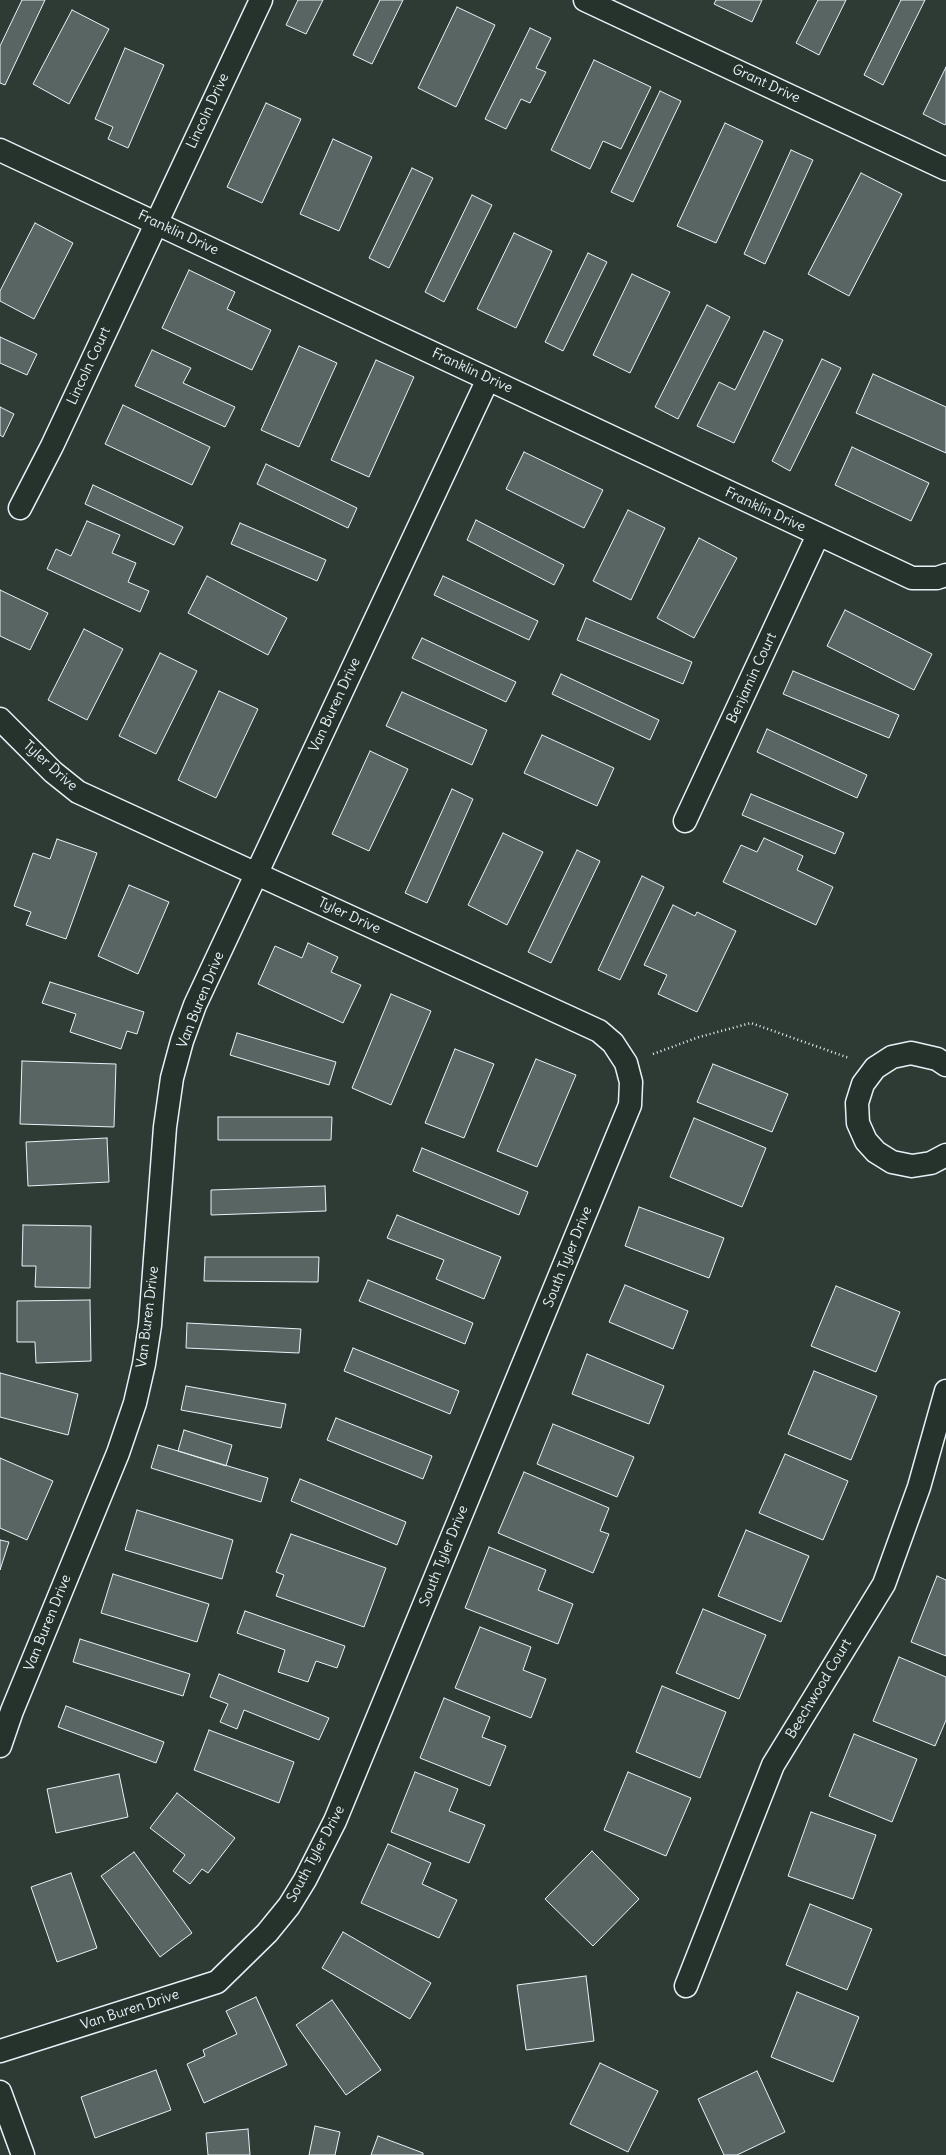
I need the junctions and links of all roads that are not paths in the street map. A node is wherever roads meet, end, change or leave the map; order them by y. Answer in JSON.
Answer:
{"nodes":[{"id":1,"x":261,"y":0,"type":"edge"},
{"id":2,"x":585,"y":0,"type":"edge"},
{"id":3,"x":0,"y":150,"type":"edge"},
{"id":4,"x":946,"y":169,"type":"edge"},
{"id":5,"x":156,"y":223,"type":"junction"},
{"id":6,"x":488,"y":379,"type":"junction"},
{"id":7,"x":20,"y":508,"type":"dead end"},
{"id":8,"x":818,"y":535,"type":"junction"},
{"id":9,"x":946,"y":575,"type":"edge"},
{"id":10,"x":0,"y":719,"type":"edge"},
{"id":11,"x":685,"y":820,"type":"dead end"},
{"id":12,"x":256,"y":874,"type":"junction"},
{"id":13,"x":946,"y":1065,"type":"edge"},
{"id":14,"x":613,"y":1147,"type":"joint"},
{"id":15,"x":946,"y":1155,"type":"edge"},
{"id":16,"x":946,"y":1391,"type":"edge"},
{"id":17,"x":0,"y":1746,"type":"edge"},
{"id":18,"x":249,"y":1951,"type":"joint"},
{"id":19,"x":686,"y":1986,"type":"dead end"},
{"id":20,"x":0,"y":2051,"type":"edge"},
{"id":21,"x":0,"y":2092,"type":"edge"},
{"id":22,"x":23,"y":2155,"type":"edge"}],
"edges":[{"from":1,"to":5,"type":"street","name":"Lincoln Drive"},
{"from":2,"to":4,"type":"street","name":"Grant Drive"},
{"from":3,"to":5,"type":"street","name":"Franklin Drive"},
{"from":5,"to":6,"type":"street","name":"Franklin Drive"},
{"from":5,"to":7,"type":"street","name":"Lincoln Court"},
{"from":6,"to":8,"type":"street","name":"Franklin Drive"},
{"from":6,"to":12,"type":"street","name":"Van Buren Drive"},
{"from":8,"to":9,"type":"street","name":"Franklin Drive"},
{"from":8,"to":11,"type":"street","name":"Benjamin Court"},
{"from":10,"to":12,"type":"street","name":"Tyler Drive"},
{"from":12,"to":14,"type":"street","name":"Tyler Drive"},
{"from":12,"to":17,"type":"street","name":"Van Buren Drive"},
{"from":13,"to":15,"type":"street"},
{"from":14,"to":18,"type":"street","name":"South Tyler Drive"},
{"from":16,"to":19,"type":"street","name":"Beechwood Court"},
{"from":18,"to":20,"type":"street","name":"Van Buren Drive"},
{"from":21,"to":22,"type":"street"}]}
